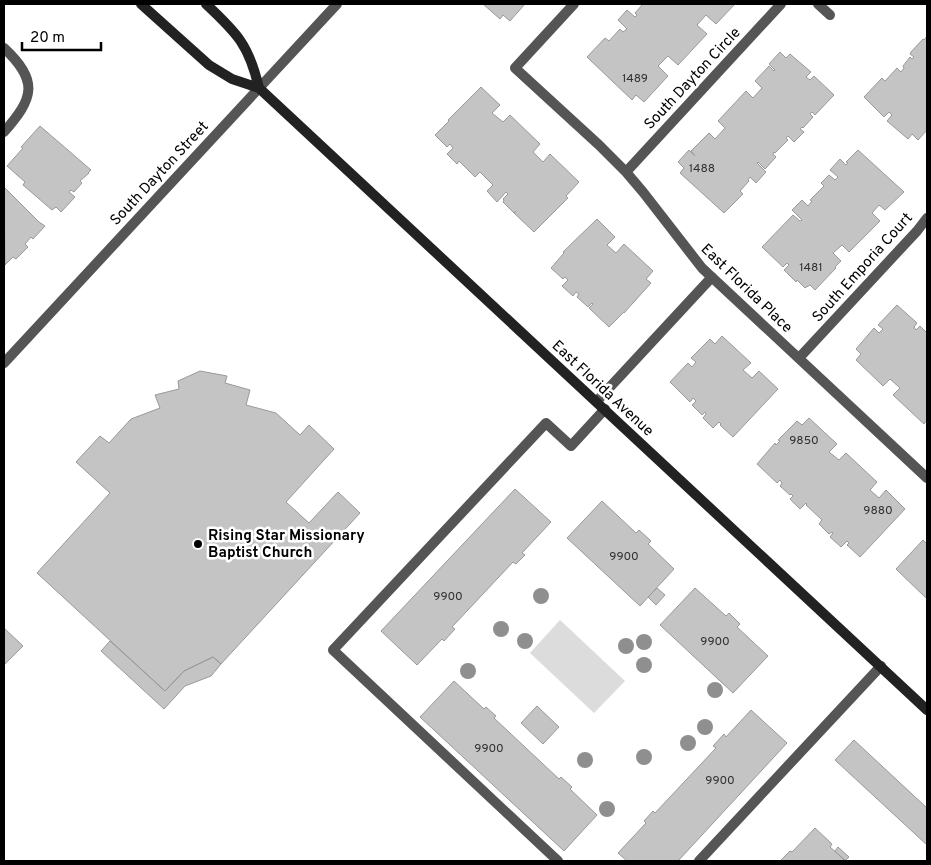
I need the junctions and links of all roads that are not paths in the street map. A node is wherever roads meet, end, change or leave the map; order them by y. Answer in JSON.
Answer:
{"nodes":[{"id":1,"x":141,"y":4,"type":"edge"},
{"id":2,"x":206,"y":4,"type":"edge"},
{"id":3,"x":337,"y":4,"type":"edge"},
{"id":4,"x":574,"y":4,"type":"edge"},
{"id":5,"x":781,"y":4,"type":"edge"},
{"id":6,"x":818,"y":4,"type":"edge"},
{"id":7,"x":830,"y":15,"type":"dead end"},
{"id":8,"x":4,"y":48,"type":"edge"},
{"id":9,"x":259,"y":88,"type":"junction"},
{"id":10,"x":4,"y":132,"type":"edge"},
{"id":11,"x":626,"y":172,"type":"junction"},
{"id":12,"x":927,"y":218,"type":"edge"},
{"id":13,"x":712,"y":278,"type":"junction"},
{"id":14,"x":799,"y":358,"type":"junction"},
{"id":15,"x":4,"y":364,"type":"edge"},
{"id":16,"x":597,"y":402,"type":"junction"},
{"id":17,"x":605,"y":409,"type":"junction"},
{"id":18,"x":927,"y":478,"type":"edge"},
{"id":19,"x":881,"y":666,"type":"junction"},
{"id":20,"x":927,"y":710,"type":"edge"},
{"id":21,"x":558,"y":861,"type":"edge"},
{"id":22,"x":699,"y":861,"type":"edge"}],
"edges":[{"from":1,"to":9,"type":"main road","name":"East Florida Avenue"},
{"from":2,"to":9,"type":"main road"},
{"from":3,"to":9,"type":"street","name":"South Dayton Street"},
{"from":4,"to":11,"type":"street","name":"East Florida Place"},
{"from":5,"to":11,"type":"street","name":"South Dayton Circle"},
{"from":6,"to":7,"type":"street"},
{"from":8,"to":10,"type":"street"},
{"from":9,"to":15,"type":"street","name":"South Dayton Street"},
{"from":9,"to":16,"type":"main road","name":"East Florida Avenue"},
{"from":11,"to":13,"type":"street","name":"East Florida Place"},
{"from":12,"to":14,"type":"street","name":"South Emporia Court"},
{"from":13,"to":14,"type":"street","name":"East Florida Place"},
{"from":13,"to":16,"type":"street"},
{"from":14,"to":18,"type":"street","name":"East Florida Place"},
{"from":16,"to":17,"type":"main road","name":"East Florida Avenue"},
{"from":17,"to":19,"type":"main road","name":"East Florida Avenue"},
{"from":17,"to":21,"type":"street"},
{"from":19,"to":20,"type":"main road","name":"East Florida Avenue"},
{"from":19,"to":22,"type":"street"}]}
